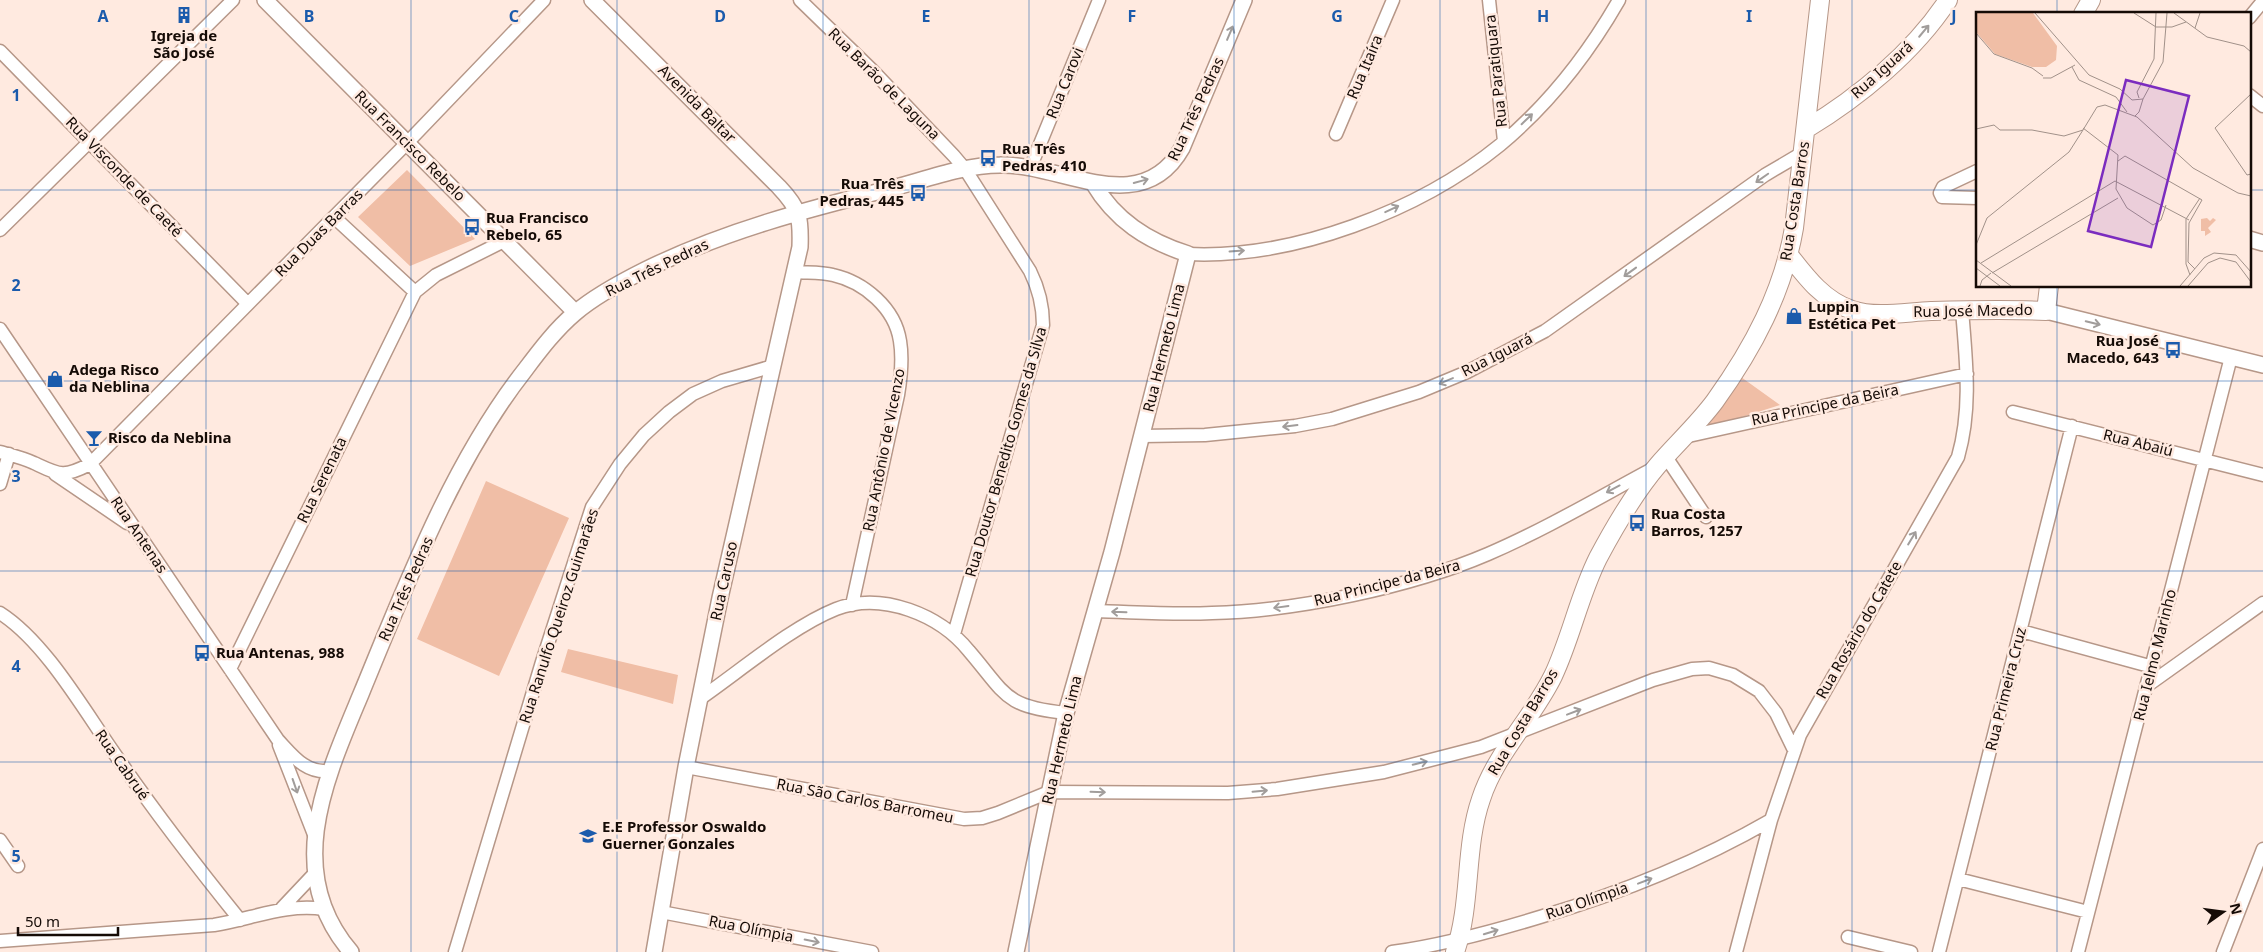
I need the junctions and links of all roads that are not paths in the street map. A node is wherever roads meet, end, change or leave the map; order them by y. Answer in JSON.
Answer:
{"nodes":[{"id":1,"x":233,"y":0,"type":"edge"},
{"id":2,"x":265,"y":0,"type":"edge"},
{"id":3,"x":544,"y":0,"type":"edge"},
{"id":4,"x":592,"y":0,"type":"edge"},
{"id":5,"x":800,"y":0,"type":"edge"},
{"id":6,"x":1099,"y":0,"type":"edge"},
{"id":7,"x":1244,"y":0,"type":"edge"},
{"id":8,"x":1393,"y":0,"type":"edge"},
{"id":9,"x":1489,"y":0,"type":"edge"},
{"id":10,"x":1619,"y":0,"type":"edge"},
{"id":11,"x":1820,"y":0,"type":"edge"},
{"id":12,"x":1948,"y":0,"type":"edge"},
{"id":13,"x":2091,"y":0,"type":"edge"},
{"id":14,"x":2263,"y":1,"type":"edge"},
{"id":15,"x":2084,"y":12,"type":"edge"},
{"id":16,"x":2250,"y":17,"type":"edge"},
{"id":17,"x":0,"y":51,"type":"edge"},
{"id":18,"x":2250,"y":96,"type":"edge"},
{"id":19,"x":2263,"y":106,"type":"edge"},
{"id":20,"x":1806,"y":129,"type":"junction"},
{"id":21,"x":1336,"y":134,"type":"dead end"},
{"id":22,"x":1504,"y":141,"type":"junction"},
{"id":23,"x":90,"y":142,"type":"junction"},
{"id":24,"x":408,"y":143,"type":"junction"},
{"id":25,"x":1804,"y":152,"type":"junction"},
{"id":26,"x":1031,"y":166,"type":"junction"},
{"id":27,"x":965,"y":169,"type":"junction"},
{"id":28,"x":1976,"y":172,"type":"edge"},
{"id":29,"x":1093,"y":183,"type":"junction"},
{"id":30,"x":1976,"y":198,"type":"edge"},
{"id":31,"x":798,"y":212,"type":"junction"},
{"id":32,"x":335,"y":218,"type":"junction"},
{"id":33,"x":0,"y":230,"type":"edge"},
{"id":34,"x":2250,"y":239,"type":"edge"},
{"id":35,"x":504,"y":241,"type":"junction"},
{"id":36,"x":2263,"y":243,"type":"edge"},
{"id":37,"x":1188,"y":254,"type":"junction"},
{"id":38,"x":1789,"y":255,"type":"junction"},
{"id":39,"x":794,"y":272,"type":"junction"},
{"id":40,"x":2049,"y":288,"type":"edge"},
{"id":41,"x":415,"y":292,"type":"junction"},
{"id":42,"x":248,"y":304,"type":"junction"},
{"id":43,"x":1962,"y":310,"type":"junction"},
{"id":44,"x":2046,"y":311,"type":"junction"},
{"id":45,"x":575,"y":312,"type":"junction"},
{"id":46,"x":0,"y":329,"type":"edge"},
{"id":47,"x":2232,"y":357,"type":"junction"},
{"id":48,"x":2263,"y":365,"type":"edge"},
{"id":49,"x":773,"y":366,"type":"junction"},
{"id":50,"x":1967,"y":374,"type":"junction"},
{"id":51,"x":2013,"y":412,"type":"dead end"},
{"id":52,"x":2072,"y":426,"type":"junction"},
{"id":53,"x":1142,"y":436,"type":"junction"},
{"id":54,"x":1684,"y":437,"type":"junction"},
{"id":55,"x":4,"y":453,"type":"edge"},
{"id":56,"x":2204,"y":459,"type":"junction"},
{"id":57,"x":1661,"y":462,"type":"junction"},
{"id":58,"x":90,"y":464,"type":"junction"},
{"id":59,"x":55,"y":474,"type":"junction"},
{"id":60,"x":2263,"y":475,"type":"edge"},
{"id":61,"x":0,"y":484,"type":"edge"},
{"id":62,"x":1706,"y":517,"type":"dead end"},
{"id":63,"x":134,"y":527,"type":"junction"},
{"id":64,"x":2263,"y":603,"type":"edge"},
{"id":65,"x":852,"y":605,"type":"junction"},
{"id":66,"x":1095,"y":611,"type":"junction"},
{"id":67,"x":0,"y":613,"type":"edge"},
{"id":68,"x":2021,"y":632,"type":"junction"},
{"id":69,"x":954,"y":634,"type":"junction"},
{"id":70,"x":2153,"y":667,"type":"junction"},
{"id":71,"x":230,"y":669,"type":"junction"},
{"id":72,"x":2148,"y":685,"type":"junction"},
{"id":73,"x":701,"y":698,"type":"junction"},
{"id":74,"x":1066,"y":713,"type":"junction"},
{"id":75,"x":1518,"y":734,"type":"junction"},
{"id":76,"x":278,"y":740,"type":"junction"},
{"id":77,"x":1793,"y":748,"type":"junction"},
{"id":78,"x":686,"y":767,"type":"junction"},
{"id":79,"x":330,"y":771,"type":"junction"},
{"id":80,"x":1049,"y":792,"type":"junction"},
{"id":81,"x":1771,"y":820,"type":"junction"},
{"id":82,"x":314,"y":837,"type":"junction"},
{"id":83,"x":0,"y":840,"type":"edge"},
{"id":84,"x":2263,"y":849,"type":"edge"},
{"id":85,"x":18,"y":866,"type":"dead end"},
{"id":86,"x":315,"y":873,"type":"junction"},
{"id":87,"x":1958,"y":879,"type":"junction"},
{"id":88,"x":2263,"y":879,"type":"edge"},
{"id":89,"x":2249,"y":882,"type":"junction"},
{"id":90,"x":282,"y":908,"type":"junction"},
{"id":91,"x":324,"y":909,"type":"junction"},
{"id":92,"x":661,"y":912,"type":"junction"},
{"id":93,"x":2088,"y":912,"type":"junction"},
{"id":94,"x":240,"y":920,"type":"junction"},
{"id":95,"x":1848,"y":937,"type":"dead end"},
{"id":96,"x":0,"y":941,"type":"edge"},
{"id":97,"x":1457,"y":947,"type":"edge"},
{"id":98,"x":351,"y":952,"type":"edge"},
{"id":99,"x":455,"y":952,"type":"edge"},
{"id":100,"x":654,"y":952,"type":"edge"},
{"id":101,"x":872,"y":952,"type":"edge"},
{"id":102,"x":1016,"y":952,"type":"edge"},
{"id":103,"x":1392,"y":952,"type":"edge"},
{"id":104,"x":1736,"y":952,"type":"edge"},
{"id":105,"x":1911,"y":952,"type":"edge"},
{"id":106,"x":1939,"y":952,"type":"edge"},
{"id":107,"x":2078,"y":952,"type":"edge"},
{"id":108,"x":2223,"y":952,"type":"edge"}],
"edges":[{"from":1,"to":23,"type":"street"},
{"from":2,"to":24,"type":"street","name":"Rua Francisco Rebelo"},
{"from":3,"to":24,"type":"street","name":"Rua Duas Barras"},
{"from":4,"to":31,"type":"street","name":"Avenida Baltar"},
{"from":5,"to":27,"type":"street","name":"Rua Barão de Laguna"},
{"from":6,"to":26,"type":"street","name":"Rua Carovi"},
{"from":29,"to":7,"type":"street","name":"Rua Três Pedras","one_way":true},
{"from":8,"to":21,"type":"street","name":"Rua Itaíra"},
{"from":9,"to":22,"type":"street","name":"Rua Paratiquara"},
{"from":22,"to":10,"type":"street","one_way":true},
{"from":11,"to":20,"type":"main road","name":"Rua Costa Barros"},
{"from":20,"to":12,"type":"main road","name":"Rua Iguará","one_way":true},
{"from":13,"to":15,"type":"main road"},
{"from":14,"to":16,"type":"street"},
{"from":17,"to":23,"type":"street","name":"Rua Visconde de Caeté"},
{"from":18,"to":19,"type":"street"},
{"from":20,"to":25,"type":"main road","name":"Rua Costa Barros"},
{"from":37,"to":22,"type":"street","one_way":true},
{"from":23,"to":33,"type":"street"},
{"from":23,"to":42,"type":"street","name":"Rua Visconde de Caeté"},
{"from":24,"to":32,"type":"street","name":"Rua Duas Barras"},
{"from":24,"to":35,"type":"street","name":"Rua Francisco Rebelo"},
{"from":25,"to":38,"type":"main road","name":"Rua Costa Barros"},
{"from":25,"to":53,"type":"street","name":"Rua Iguará","one_way":true},
{"from":26,"to":27,"type":"street","name":"Rua Três Pedras"},
{"from":26,"to":29,"type":"street","name":"Rua Três Pedras"},
{"from":27,"to":31,"type":"street","name":"Rua Três Pedras"},
{"from":27,"to":69,"type":"street","name":"Rua Doutor Benedito Gomes da Silva"},
{"from":28,"to":30,"type":"street"},
{"from":29,"to":37,"type":"street"},
{"from":31,"to":39,"type":"street","name":"Rua Caruso"},
{"from":31,"to":45,"type":"street","name":"Rua Três Pedras"},
{"from":32,"to":41,"type":"street"},
{"from":32,"to":42,"type":"street","name":"Rua Duas Barras"},
{"from":34,"to":36,"type":"street"},
{"from":35,"to":41,"type":"street"},
{"from":35,"to":45,"type":"street","name":"Rua Francisco Rebelo"},
{"from":37,"to":53,"type":"street","name":"Rua Hermeto Lima"},
{"from":38,"to":43,"type":"main road","name":"Rua José Macedo"},
{"from":38,"to":54,"type":"main road","name":"Rua Costa Barros"},
{"from":39,"to":49,"type":"street","name":"Rua Caruso"},
{"from":39,"to":65,"type":"street","name":"Rua Antônio de Vicenzo"},
{"from":40,"to":44,"type":"main road"},
{"from":41,"to":71,"type":"street","name":"Rua Serenata"},
{"from":42,"to":58,"type":"street","name":"Rua Duas Barras"},
{"from":43,"to":44,"type":"main road","name":"Rua José Macedo"},
{"from":43,"to":50,"type":"street","name":"Rua Rosário do Catete"},
{"from":44,"to":47,"type":"street","name":"Rua José Macedo","one_way":true},
{"from":45,"to":79,"type":"street","name":"Rua Três Pedras"},
{"from":46,"to":58,"type":"street","name":"Rua Antenas"},
{"from":47,"to":48,"type":"street","name":"Rua José Macedo"},
{"from":47,"to":56,"type":"street","name":"Rua Ielmo Marinho"},
{"from":49,"to":73,"type":"street","name":"Rua Caruso"},
{"from":49,"to":99,"type":"street","name":"Rua Ranulfo Queiroz Guimarães"},
{"from":50,"to":54,"type":"street","name":"Rua Principe da Beira"},
{"from":77,"to":50,"type":"street","name":"Rua Rosário do Catete","one_way":true},
{"from":51,"to":52,"type":"street","name":"Rua Abaiú"},
{"from":52,"to":56,"type":"street","name":"Rua Abaiú"},
{"from":52,"to":68,"type":"street","name":"Rua Primeira Cruz"},
{"from":53,"to":66,"type":"street","name":"Rua Hermeto Lima"},
{"from":54,"to":57,"type":"main road","name":"Rua Costa Barros"},
{"from":55,"to":59,"type":"street"},
{"from":55,"to":61,"type":"street"},
{"from":56,"to":60,"type":"street","name":"Rua Abaiú"},
{"from":56,"to":70,"type":"street","name":"Rua Ielmo Marinho"},
{"from":57,"to":62,"type":"street"},
{"from":57,"to":66,"type":"street","name":"Rua Principe da Beira","one_way":true},
{"from":57,"to":75,"type":"main road","name":"Rua Costa Barros"},
{"from":58,"to":59,"type":"street"},
{"from":58,"to":63,"type":"street","name":"Rua Antenas"},
{"from":59,"to":63,"type":"street"},
{"from":63,"to":71,"type":"street","name":"Rua Antenas"},
{"from":64,"to":72,"type":"street"},
{"from":65,"to":69,"type":"street"},
{"from":65,"to":73,"type":"street"},
{"from":66,"to":74,"type":"street","name":"Rua Hermeto Lima"},
{"from":67,"to":94,"type":"street","name":"Rua Cabrué"},
{"from":68,"to":70,"type":"street"},
{"from":68,"to":87,"type":"street","name":"Rua Primeira Cruz"},
{"from":69,"to":74,"type":"street"},
{"from":70,"to":72,"type":"street","name":"Rua Ielmo Marinho"},
{"from":71,"to":76,"type":"street","name":"Rua Antenas"},
{"from":72,"to":93,"type":"street","name":"Rua Ielmo Marinho"},
{"from":73,"to":78,"type":"street","name":"Rua Caruso"},
{"from":74,"to":80,"type":"street","name":"Rua Hermeto Lima"},
{"from":75,"to":77,"type":"street","name":"Rua São Carlos Barromeu","one_way":true},
{"from":80,"to":75,"type":"street","name":"Rua São Carlos Barromeu","one_way":true},
{"from":75,"to":97,"type":"main road","name":"Rua Costa Barros"},
{"from":76,"to":79,"type":"street","name":"Rua Antenas"},
{"from":76,"to":82,"type":"street","name":"Rua Antenas","one_way":true},
{"from":77,"to":81,"type":"street","name":"Rua Rosário do Catete"},
{"from":78,"to":80,"type":"street","name":"Rua São Carlos Barromeu"},
{"from":78,"to":92,"type":"street","name":"Rua Caruso"},
{"from":79,"to":82,"type":"street","name":"Rua Três Pedras"},
{"from":80,"to":102,"type":"street","name":"Rua Hermeto Lima"},
{"from":97,"to":81,"type":"street","name":"Rua Olímpia","one_way":true},
{"from":81,"to":104,"type":"street","name":"Rua Rosário do Catete"},
{"from":82,"to":86,"type":"street","name":"Rua Três Pedras"},
{"from":83,"to":85,"type":"street"},
{"from":84,"to":89,"type":"street"},
{"from":86,"to":90,"type":"street"},
{"from":86,"to":91,"type":"street","name":"Rua Três Pedras"},
{"from":87,"to":93,"type":"street"},
{"from":87,"to":106,"type":"street","name":"Rua Primeira Cruz"},
{"from":88,"to":89,"type":"street"},
{"from":89,"to":108,"type":"street"},
{"from":90,"to":91,"type":"street"},
{"from":90,"to":94,"type":"street"},
{"from":91,"to":98,"type":"street","name":"Rua Três Pedras"},
{"from":92,"to":100,"type":"street","name":"Rua Caruso"},
{"from":92,"to":101,"type":"street","name":"Rua Olímpia","one_way":true},
{"from":93,"to":107,"type":"street","name":"Rua Ielmo Marinho"},
{"from":94,"to":96,"type":"street"},
{"from":95,"to":105,"type":"street"},
{"from":97,"to":103,"type":"street","name":"Rua Olímpia"}]}
